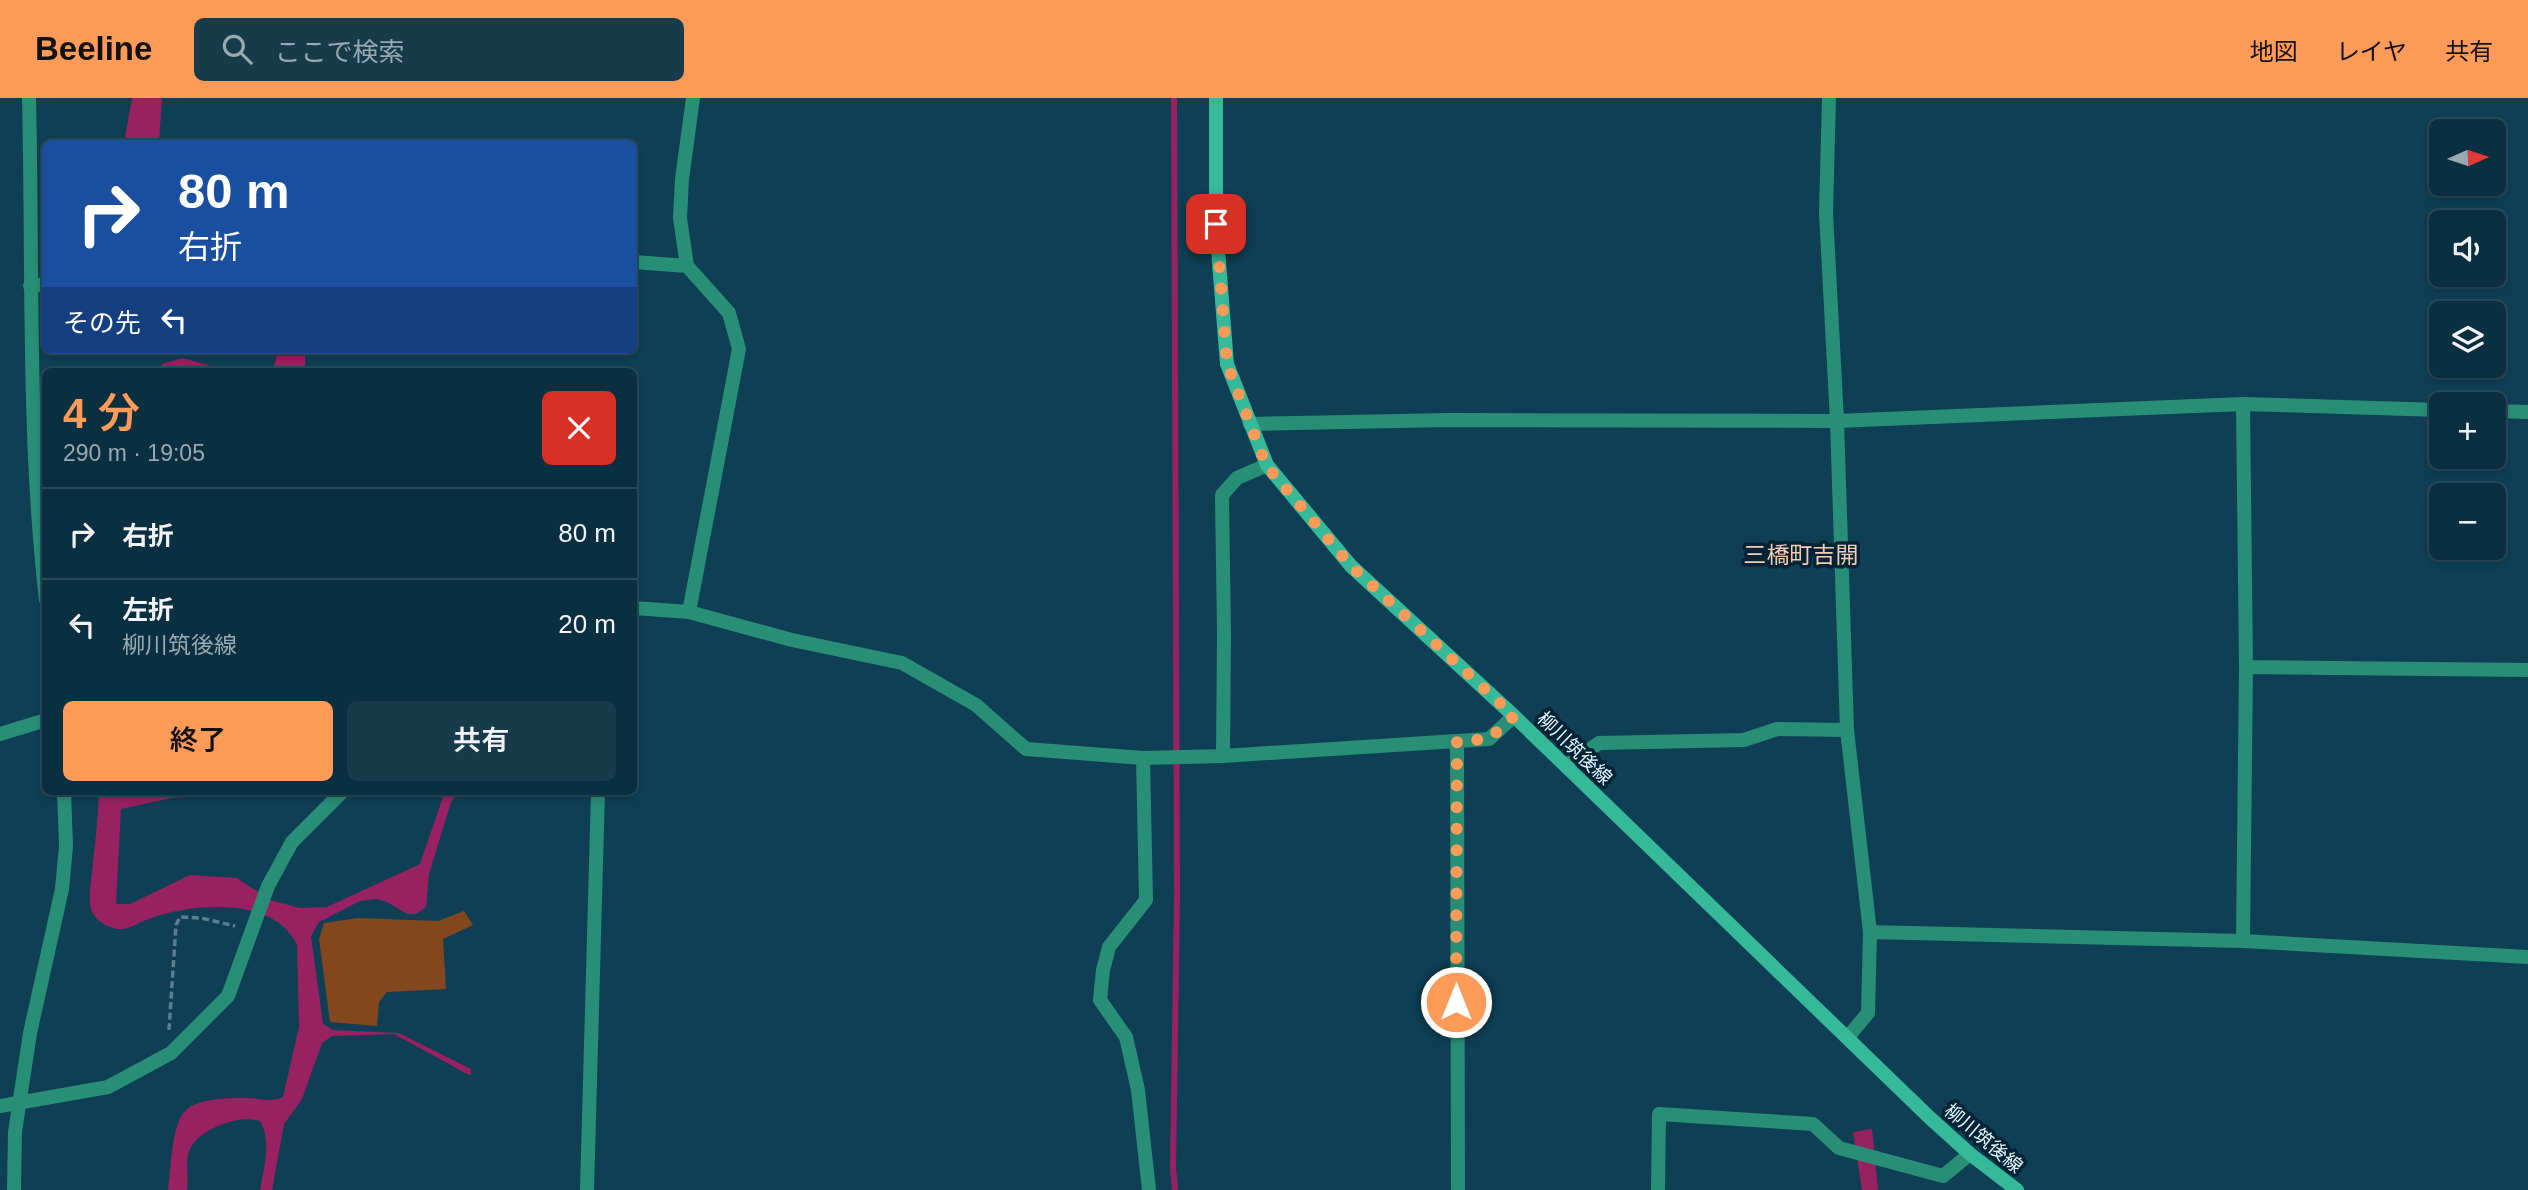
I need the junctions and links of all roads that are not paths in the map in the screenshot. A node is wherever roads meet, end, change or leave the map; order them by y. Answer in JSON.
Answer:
{"nodes":[{"id":1,"x":29,"y":98,"type":"edge"},
{"id":2,"x":693,"y":98,"type":"edge"},
{"id":3,"x":1216,"y":98,"type":"edge"},
{"id":4,"x":1829,"y":98,"type":"edge"},
{"id":5,"x":637,"y":262,"type":"edge"},
{"id":6,"x":687,"y":266,"type":"junction"},
{"id":7,"x":42,"y":285,"type":"edge"},
{"id":8,"x":30,"y":286,"type":"junction"},
{"id":9,"x":2243,"y":404,"type":"junction"},
{"id":10,"x":2429,"y":410,"type":"edge"},
{"id":11,"x":2506,"y":411,"type":"edge"},
{"id":12,"x":2528,"y":412,"type":"edge"},
{"id":13,"x":1837,"y":421,"type":"junction"},
{"id":14,"x":1250,"y":424,"type":"junction"},
{"id":15,"x":1266,"y":465,"type":"junction"},
{"id":16,"x":42,"y":558,"type":"edge"},
{"id":17,"x":637,"y":608,"type":"edge"},
{"id":18,"x":689,"y":612,"type":"junction"},
{"id":19,"x":2246,"y":667,"type":"junction"},
{"id":20,"x":2528,"y":670,"type":"edge"},
{"id":21,"x":1514,"y":716,"type":"junction"},
{"id":22,"x":42,"y":721,"type":"edge"},
{"id":23,"x":1846,"y":730,"type":"junction"},
{"id":24,"x":0,"y":734,"type":"edge"},
{"id":25,"x":1457,"y":741,"type":"junction"},
{"id":26,"x":1223,"y":757,"type":"junction"},
{"id":27,"x":1143,"y":758,"type":"junction"},
{"id":28,"x":1566,"y":766,"type":"junction"},
{"id":29,"x":64,"y":795,"type":"edge"},
{"id":30,"x":339,"y":795,"type":"edge"},
{"id":31,"x":598,"y":795,"type":"edge"},
{"id":32,"x":1870,"y":932,"type":"junction"},
{"id":33,"x":2243,"y":941,"type":"junction"},
{"id":34,"x":2528,"y":957,"type":"edge"},
{"id":35,"x":1848,"y":1037,"type":"junction"},
{"id":36,"x":19,"y":1103,"type":"junction"},
{"id":37,"x":0,"y":1106,"type":"edge"},
{"id":38,"x":1970,"y":1154,"type":"junction"},
{"id":39,"x":13,"y":1190,"type":"edge"},
{"id":40,"x":587,"y":1190,"type":"edge"},
{"id":41,"x":1149,"y":1190,"type":"edge"},
{"id":42,"x":1458,"y":1190,"type":"edge"},
{"id":43,"x":1658,"y":1190,"type":"edge"},
{"id":44,"x":2017,"y":1190,"type":"edge"}],
"edges":[{"from":1,"to":8,"type":"street"},
{"from":2,"to":6,"type":"street"},
{"from":3,"to":14,"type":"main road","name":"柳川筑後線"},
{"from":4,"to":13,"type":"street"},
{"from":5,"to":6,"type":"street"},
{"from":6,"to":18,"type":"street"},
{"from":7,"to":8,"type":"street"},
{"from":8,"to":16,"type":"street"},
{"from":9,"to":10,"type":"street"},
{"from":9,"to":13,"type":"street"},
{"from":9,"to":19,"type":"street"},
{"from":11,"to":12,"type":"street"},
{"from":13,"to":14,"type":"street"},
{"from":13,"to":23,"type":"street"},
{"from":14,"to":15,"type":"main road","name":"柳川筑後線"},
{"from":15,"to":21,"type":"main road","name":"柳川筑後線"},
{"from":15,"to":26,"type":"street"},
{"from":17,"to":18,"type":"street"},
{"from":18,"to":27,"type":"street"},
{"from":19,"to":20,"type":"street"},
{"from":19,"to":33,"type":"street"},
{"from":21,"to":25,"type":"street"},
{"from":21,"to":28,"type":"main road","name":"柳川筑後線"},
{"from":22,"to":24,"type":"street"},
{"from":23,"to":28,"type":"street"},
{"from":23,"to":32,"type":"street"},
{"from":25,"to":26,"type":"street"},
{"from":25,"to":42,"type":"street"},
{"from":26,"to":27,"type":"street"},
{"from":27,"to":41,"type":"street"},
{"from":28,"to":35,"type":"main road","name":"柳川筑後線"},
{"from":29,"to":36,"type":"street"},
{"from":30,"to":36,"type":"street"},
{"from":31,"to":40,"type":"street"},
{"from":32,"to":33,"type":"street"},
{"from":32,"to":35,"type":"street"},
{"from":33,"to":34,"type":"street"},
{"from":35,"to":38,"type":"main road","name":"柳川筑後線"},
{"from":36,"to":37,"type":"street"},
{"from":36,"to":39,"type":"street"},
{"from":38,"to":43,"type":"street"},
{"from":38,"to":44,"type":"main road","name":"柳川筑後線"}]}
